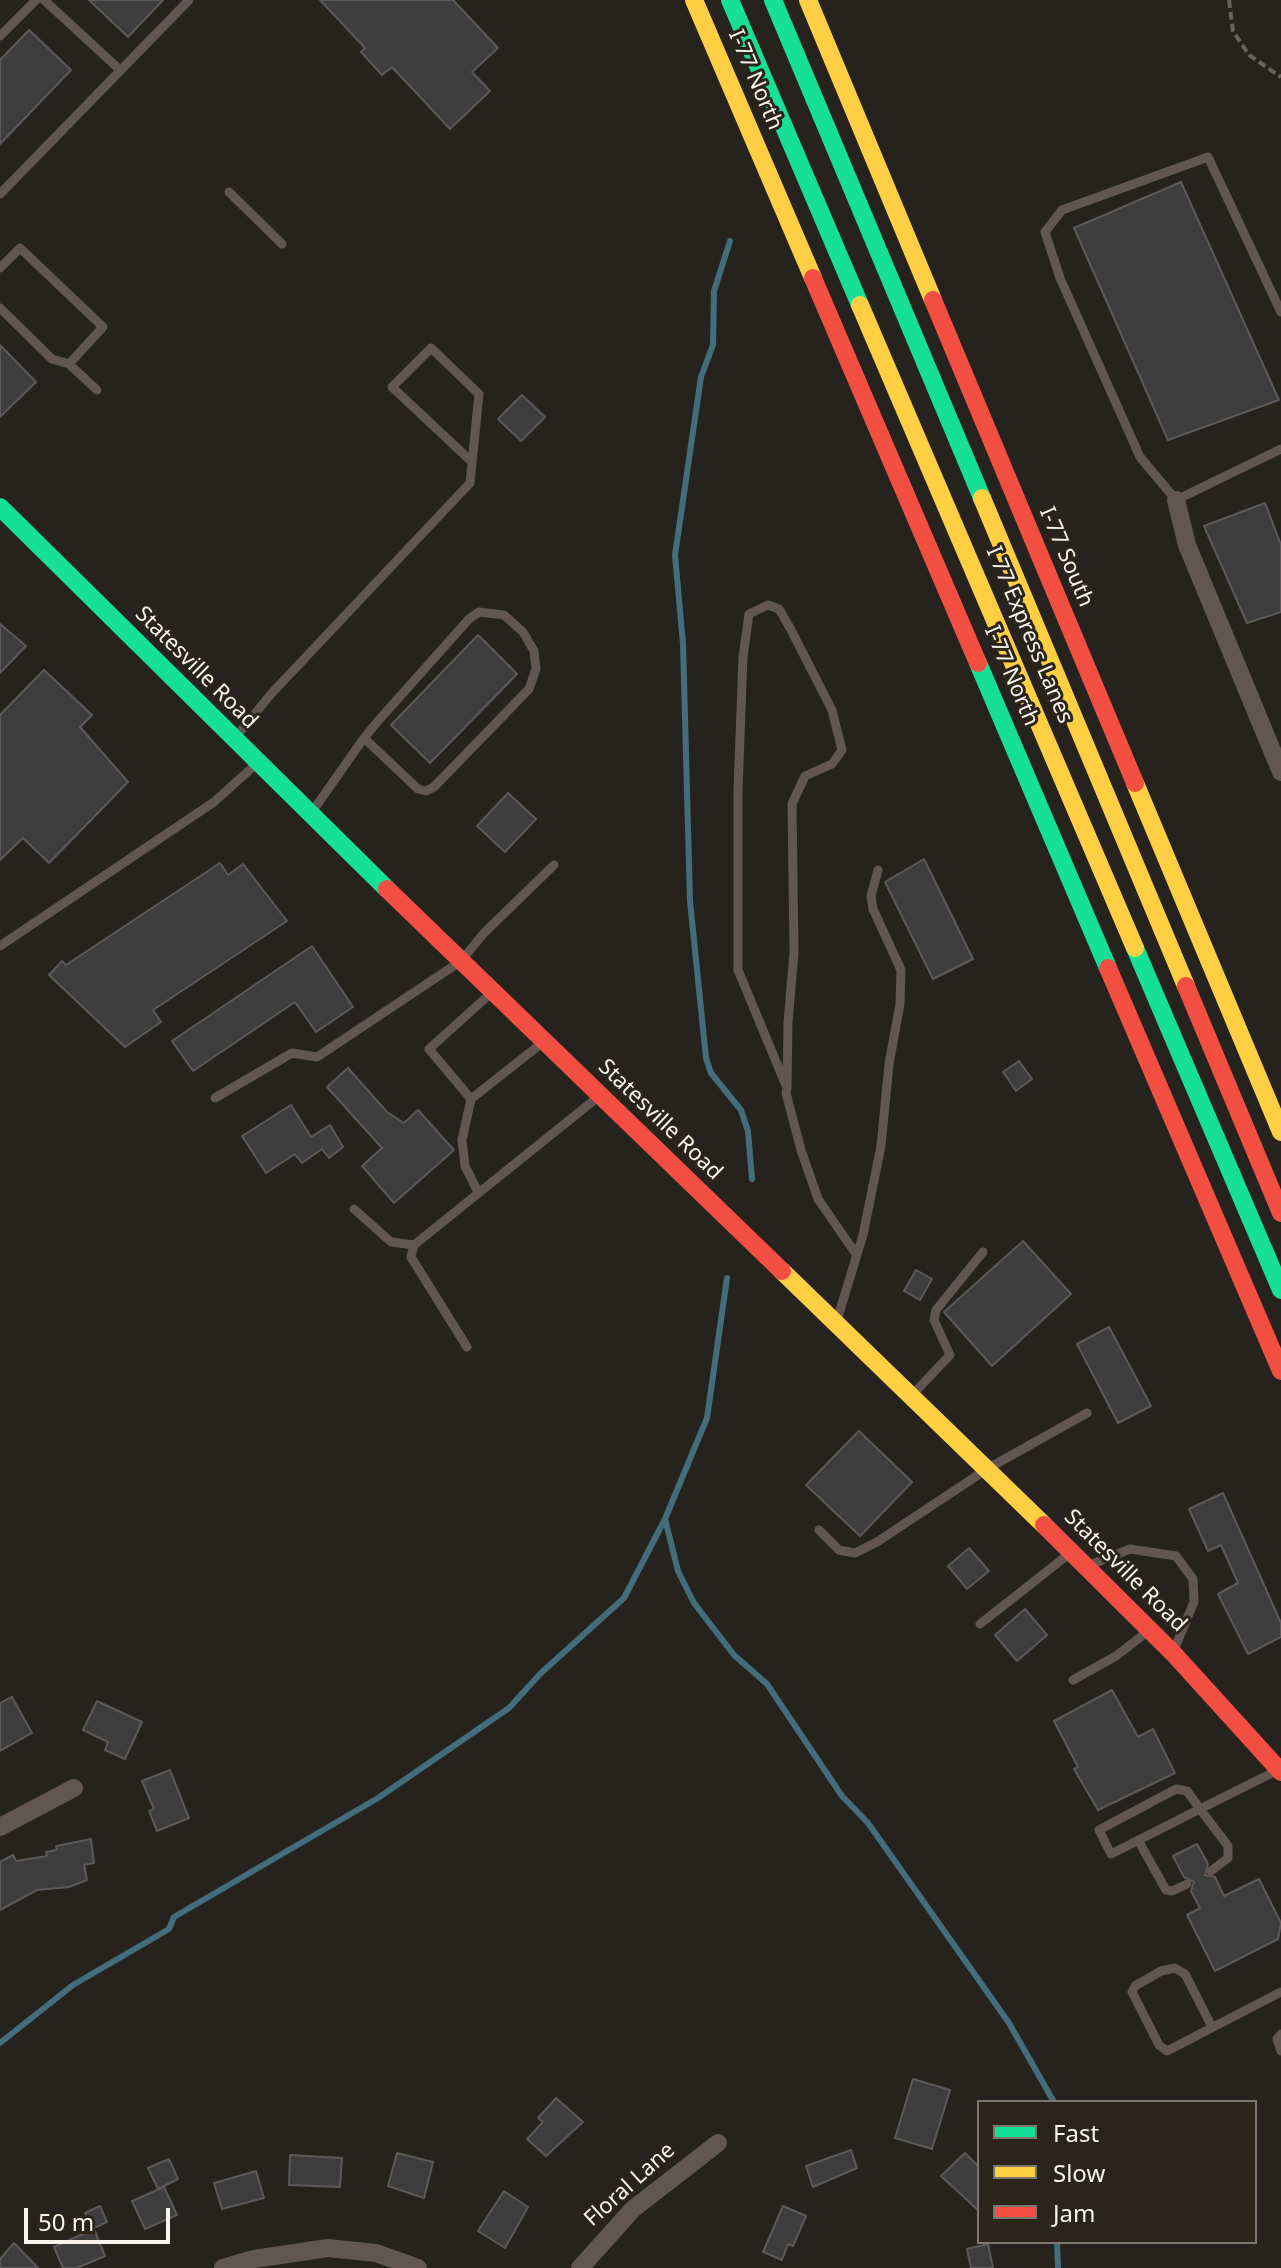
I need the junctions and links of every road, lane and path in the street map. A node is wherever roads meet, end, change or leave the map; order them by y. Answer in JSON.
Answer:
{"nodes":[{"id":1,"x":36,"y":0,"type":"edge"},
{"id":2,"x":44,"y":0,"type":"edge"},
{"id":3,"x":189,"y":0,"type":"edge"},
{"id":4,"x":694,"y":0,"type":"edge"},
{"id":5,"x":730,"y":0,"type":"edge"},
{"id":6,"x":773,"y":0,"type":"edge"},
{"id":7,"x":808,"y":0,"type":"edge"},
{"id":8,"x":1229,"y":0,"type":"edge"},
{"id":9,"x":0,"y":36,"type":"edge"},
{"id":10,"x":119,"y":69,"type":"junction"},
{"id":11,"x":1281,"y":77,"type":"edge"},
{"id":12,"x":229,"y":192,"type":"dead end"},
{"id":13,"x":0,"y":194,"type":"edge"},
{"id":14,"x":282,"y":244,"type":"dead end"},
{"id":15,"x":0,"y":268,"type":"edge"},
{"id":16,"x":0,"y":308,"type":"edge"},
{"id":17,"x":1281,"y":312,"type":"edge"},
{"id":18,"x":69,"y":364,"type":"junction"},
{"id":19,"x":97,"y":390,"type":"dead end"},
{"id":20,"x":1281,"y":449,"type":"edge"},
{"id":21,"x":472,"y":462,"type":"junction"},
{"id":22,"x":1176,"y":500,"type":"junction"},
{"id":23,"x":0,"y":507,"type":"edge"},
{"id":24,"x":364,"y":738,"type":"junction"},
{"id":25,"x":234,"y":740,"type":"junction"},
{"id":26,"x":257,"y":763,"type":"junction"},
{"id":27,"x":1281,"y":772,"type":"edge"},
{"id":28,"x":1101,"y":786,"type":"junction"},
{"id":29,"x":310,"y":815,"type":"junction"},
{"id":30,"x":554,"y":865,"type":"dead end"},
{"id":31,"x":878,"y":870,"type":"dead end"},
{"id":32,"x":0,"y":946,"type":"edge"},
{"id":33,"x":461,"y":961,"type":"junction"},
{"id":34,"x":493,"y":991,"type":"junction"},
{"id":35,"x":1229,"y":1009,"type":"junction"},
{"id":36,"x":544,"y":1041,"type":"junction"},
{"id":37,"x":787,"y":1088,"type":"junction"},
{"id":38,"x":600,"y":1095,"type":"junction"},
{"id":39,"x":215,"y":1098,"type":"dead end"},
{"id":40,"x":471,"y":1099,"type":"junction"},
{"id":41,"x":1281,"y":1132,"type":"edge"},
{"id":42,"x":478,"y":1192,"type":"junction"},
{"id":43,"x":354,"y":1209,"type":"dead end"},
{"id":44,"x":1281,"y":1213,"type":"edge"},
{"id":45,"x":414,"y":1245,"type":"junction"},
{"id":46,"x":983,"y":1252,"type":"dead end"},
{"id":47,"x":856,"y":1254,"type":"junction"},
{"id":48,"x":1281,"y":1290,"type":"edge"},
{"id":49,"x":836,"y":1323,"type":"junction"},
{"id":50,"x":467,"y":1347,"type":"dead end"},
{"id":51,"x":1281,"y":1371,"type":"edge"},
{"id":52,"x":911,"y":1396,"type":"junction"},
{"id":53,"x":1087,"y":1413,"type":"dead end"},
{"id":54,"x":987,"y":1469,"type":"junction"},
{"id":55,"x":819,"y":1530,"type":"dead end"},
{"id":56,"x":1072,"y":1552,"type":"junction"},
{"id":57,"x":1087,"y":1567,"type":"junction"},
{"id":58,"x":980,"y":1624,"type":"dead end"},
{"id":59,"x":1150,"y":1630,"type":"junction"},
{"id":60,"x":1173,"y":1653,"type":"junction"},
{"id":61,"x":1073,"y":1680,"type":"dead end"},
{"id":62,"x":1280,"y":1771,"type":"edge"},
{"id":63,"x":74,"y":1788,"type":"dead end"},
{"id":64,"x":1200,"y":1809,"type":"junction"},
{"id":65,"x":0,"y":1827,"type":"edge"},
{"id":66,"x":1138,"y":1840,"type":"junction"},
{"id":67,"x":1211,"y":1871,"type":"dead end"},
{"id":68,"x":1187,"y":1884,"type":"dead end"},
{"id":69,"x":1281,"y":1992,"type":"edge"},
{"id":70,"x":1212,"y":2027,"type":"junction"},
{"id":71,"x":1281,"y":2034,"type":"edge"},
{"id":72,"x":1281,"y":2051,"type":"edge"},
{"id":73,"x":718,"y":2143,"type":"dead end"},
{"id":74,"x":223,"y":2268,"type":"edge"},
{"id":75,"x":418,"y":2268,"type":"edge"},
{"id":76,"x":580,"y":2268,"type":"edge"}],
"edges":[{"from":1,"to":9,"type":"lane"},
{"from":2,"to":10,"type":"lane"},
{"from":3,"to":10,"type":"lane"},
{"from":4,"to":51,"type":"main road","name":"I-77 North"},
{"from":5,"to":48,"type":"main road","name":"I 77 Express Lanes"},
{"from":6,"to":28,"type":"main road","name":"I 77 Express Lanes"},
{"from":7,"to":35,"type":"main road","name":"I-77 South"},
{"from":8,"to":11,"type":"path"},
{"from":10,"to":13,"type":"lane"},
{"from":12,"to":14,"type":"lane"},
{"from":15,"to":18,"type":"lane"},
{"from":16,"to":18,"type":"lane"},
{"from":17,"to":22,"type":"lane"},
{"from":18,"to":19,"type":"lane"},
{"from":20,"to":22,"type":"lane"},
{"from":21,"to":21,"type":"lane"},
{"from":21,"to":25,"type":"lane"},
{"from":22,"to":27,"type":"street"},
{"from":23,"to":25,"type":"main road","name":"Statesville Road"},
{"from":24,"to":24,"type":"lane"},
{"from":24,"to":29,"type":"lane"},
{"from":25,"to":26,"type":"main road","name":"Statesville Road"},
{"from":26,"to":29,"type":"main road","name":"Statesville Road"},
{"from":26,"to":32,"type":"lane"},
{"from":28,"to":35,"type":"main road"},
{"from":28,"to":44,"type":"main road","name":"I 77 Express Lanes"},
{"from":29,"to":33,"type":"main road","name":"Statesville Road"},
{"from":30,"to":33,"type":"lane"},
{"from":31,"to":47,"type":"lane"},
{"from":33,"to":34,"type":"main road","name":"Statesville Road"},
{"from":33,"to":39,"type":"lane"},
{"from":34,"to":36,"type":"main road","name":"Statesville Road"},
{"from":34,"to":40,"type":"lane"},
{"from":35,"to":41,"type":"main road","name":"I-77 South"},
{"from":36,"to":38,"type":"main road","name":"Statesville Road"},
{"from":36,"to":40,"type":"lane"},
{"from":37,"to":37,"type":"lane"},
{"from":37,"to":47,"type":"lane"},
{"from":38,"to":42,"type":"lane"},
{"from":38,"to":49,"type":"main road","name":"Statesville Road"},
{"from":40,"to":42,"type":"lane"},
{"from":42,"to":45,"type":"lane"},
{"from":43,"to":45,"type":"lane"},
{"from":45,"to":50,"type":"lane"},
{"from":46,"to":52,"type":"lane"},
{"from":47,"to":49,"type":"lane"},
{"from":49,"to":52,"type":"main road","name":"Statesville Road"},
{"from":52,"to":54,"type":"main road","name":"Statesville Road"},
{"from":53,"to":54,"type":"lane"},
{"from":54,"to":55,"type":"lane"},
{"from":54,"to":56,"type":"main road","name":"Statesville Road"},
{"from":56,"to":57,"type":"main road","name":"Statesville Road"},
{"from":56,"to":58,"type":"lane"},
{"from":57,"to":59,"type":"main road","name":"Statesville Road"},
{"from":57,"to":60,"type":"lane"},
{"from":59,"to":60,"type":"main road","name":"Statesville Road"},
{"from":59,"to":61,"type":"lane"},
{"from":60,"to":62,"type":"main road","name":"Statesville Road"},
{"from":62,"to":64,"type":"lane"},
{"from":63,"to":65,"type":"street"},
{"from":64,"to":66,"type":"lane"},
{"from":64,"to":66,"type":"lane"},
{"from":64,"to":67,"type":"lane"},
{"from":66,"to":68,"type":"lane"},
{"from":69,"to":70,"type":"lane"},
{"from":70,"to":70,"type":"lane"},
{"from":71,"to":72,"type":"lane"},
{"from":73,"to":76,"type":"street","name":"Floral Lane"},
{"from":74,"to":75,"type":"street"}]}
